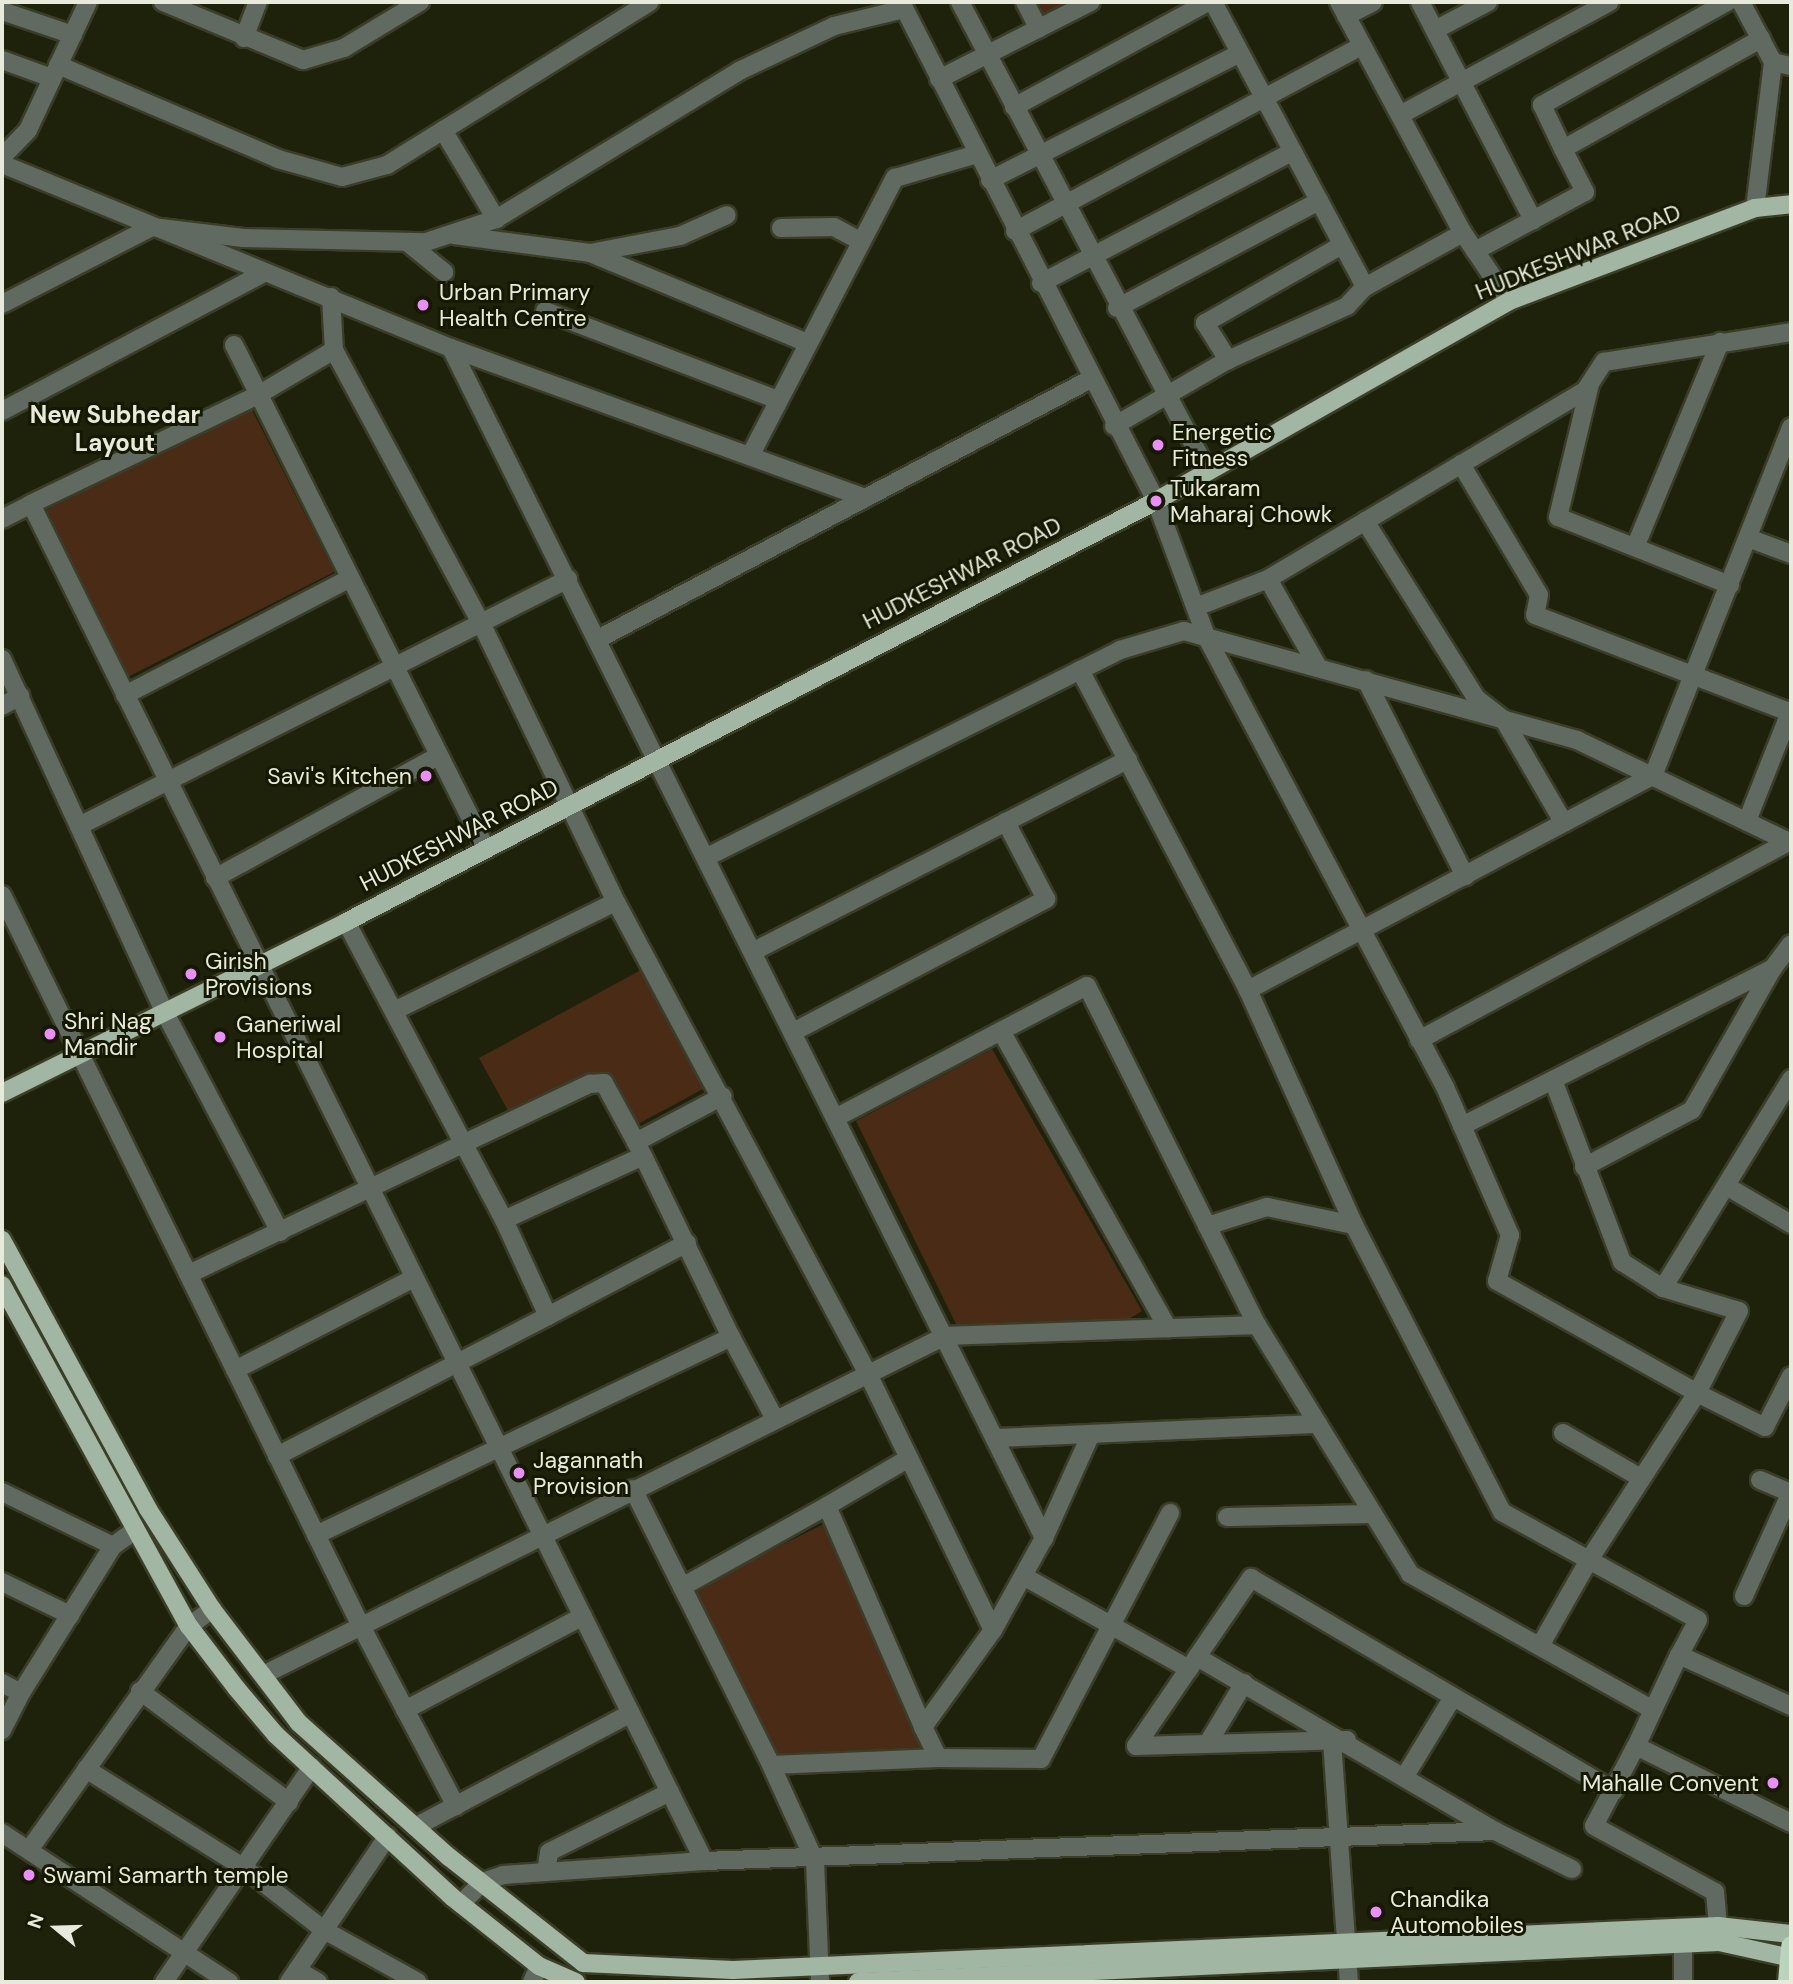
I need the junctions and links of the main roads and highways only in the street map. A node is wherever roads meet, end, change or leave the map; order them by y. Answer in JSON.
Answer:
{"nodes":[{"id":1,"x":1791,"y":204,"type":"edge"},
{"id":2,"x":2,"y":1093,"type":"edge"},
{"id":3,"x":2,"y":1240,"type":"edge"},
{"id":4,"x":2,"y":1285,"type":"edge"},
{"id":5,"x":1791,"y":1934,"type":"edge"},
{"id":6,"x":1791,"y":1954,"type":"edge"},
{"id":7,"x":535,"y":1974,"type":"edge"},
{"id":8,"x":789,"y":1974,"type":"edge"},
{"id":9,"x":1048,"y":1978,"type":"edge"},
{"id":10,"x":576,"y":1982,"type":"edge"},
{"id":11,"x":858,"y":1982,"type":"edge"},
{"id":12,"x":1788,"y":1982,"type":"edge"}],
"edges":[{"from":1,"to":2,"type":"main road","name":"HUDKESHWAR ROAD"},
{"from":3,"to":8,"type":"main road"},
{"from":4,"to":7,"type":"main road"},
{"from":5,"to":8,"type":"main road"},
{"from":6,"to":9,"type":"main road"},
{"from":6,"to":12,"type":"highway"},
{"from":7,"to":10,"type":"main road"},
{"from":9,"to":11,"type":"main road"}]}
